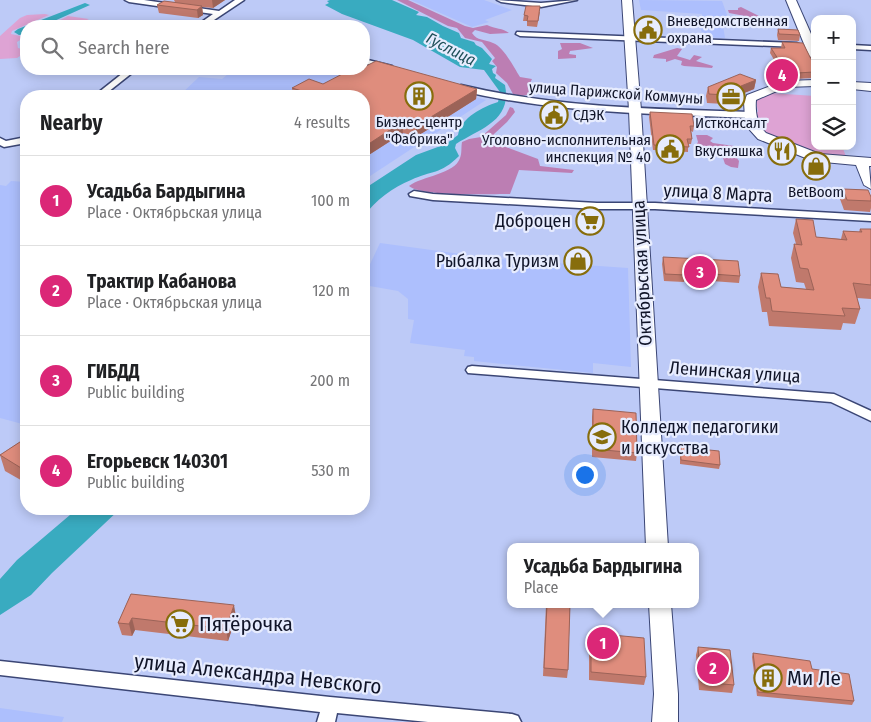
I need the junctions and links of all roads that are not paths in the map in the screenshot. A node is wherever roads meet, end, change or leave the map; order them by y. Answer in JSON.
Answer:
{"nodes":[{"id":1,"x":129,"y":0,"type":"edge"},
{"id":2,"x":240,"y":0,"type":"edge"},
{"id":3,"x":501,"y":0,"type":"edge"},
{"id":4,"x":573,"y":0,"type":"edge"},
{"id":5,"x":626,"y":0,"type":"edge"},
{"id":6,"x":791,"y":0,"type":"edge"},
{"id":7,"x":799,"y":0,"type":"edge"},
{"id":8,"x":220,"y":13,"type":"junction"},
{"id":9,"x":211,"y":20,"type":"edge"},
{"id":10,"x":520,"y":34,"type":"dead end"},
{"id":11,"x":811,"y":36,"type":"edge"},
{"id":12,"x":629,"y":38,"type":"junction"},
{"id":13,"x":811,"y":38,"type":"edge"},
{"id":14,"x":811,"y":42,"type":"edge"},
{"id":15,"x":856,"y":47,"type":"edge"},
{"id":16,"x":871,"y":48,"type":"edge"},
{"id":17,"x":370,"y":63,"type":"edge"},
{"id":18,"x":402,"y":71,"type":"edge"},
{"id":19,"x":125,"y":75,"type":"edge"},
{"id":20,"x":811,"y":83,"type":"edge"},
{"id":21,"x":449,"y":85,"type":"edge"},
{"id":22,"x":856,"y":85,"type":"edge"},
{"id":23,"x":871,"y":87,"type":"edge"},
{"id":24,"x":106,"y":90,"type":"edge"},
{"id":25,"x":635,"y":110,"type":"junction"},
{"id":26,"x":752,"y":115,"type":"junction"},
{"id":27,"x":20,"y":140,"type":"edge"},
{"id":28,"x":2,"y":142,"type":"edge"},
{"id":29,"x":868,"y":163,"type":"edge"},
{"id":30,"x":871,"y":185,"type":"edge"},
{"id":31,"x":414,"y":194,"type":"dead end"},
{"id":32,"x":639,"y":206,"type":"junction"},
{"id":33,"x":871,"y":218,"type":"edge"},
{"id":34,"x":472,"y":370,"type":"dead end"},
{"id":35,"x":648,"y":384,"type":"junction"},
{"id":36,"x":871,"y":417,"type":"edge"},
{"id":37,"x":657,"y":543,"type":"edge"},
{"id":38,"x":660,"y":608,"type":"edge"},
{"id":39,"x":0,"y":668,"type":"edge"},
{"id":40,"x":328,"y":713,"type":"edge"},
{"id":41,"x":512,"y":722,"type":"edge"},
{"id":42,"x":665,"y":722,"type":"edge"}],
"edges":[{"from":1,"to":8,"type":"street"},
{"from":2,"to":8,"type":"street"},
{"from":3,"to":4,"type":"street"},
{"from":5,"to":12,"type":"street","name":"Октябрьская улица"},
{"from":6,"to":13,"type":"street"},
{"from":7,"to":11,"type":"street"},
{"from":8,"to":9,"type":"street"},
{"from":10,"to":12,"type":"street"},
{"from":12,"to":14,"type":"street"},
{"from":12,"to":25,"type":"street","name":"Октябрьская улица"},
{"from":15,"to":16,"type":"street"},
{"from":17,"to":18,"type":"street"},
{"from":19,"to":24,"type":"street"},
{"from":20,"to":26,"type":"street"},
{"from":21,"to":25,"type":"street","name":"улица Парижской Коммуны"},
{"from":22,"to":23,"type":"street"},
{"from":25,"to":26,"type":"street","name":"улица Парижской Коммуны"},
{"from":25,"to":32,"type":"street","name":"Октябрьская улица"},
{"from":26,"to":29,"type":"street"},
{"from":27,"to":28,"type":"street"},
{"from":29,"to":30,"type":"street"},
{"from":31,"to":32,"type":"street","name":"улица 8 Марта"},
{"from":32,"to":33,"type":"street","name":"улица 8 Марта"},
{"from":32,"to":35,"type":"street","name":"Октябрьская улица"},
{"from":34,"to":35,"type":"street","name":"Ленинская улица"},
{"from":35,"to":36,"type":"street","name":"Ленинская улица"},
{"from":35,"to":37,"type":"street","name":"Октябрьская улица"},
{"from":38,"to":42,"type":"street"},
{"from":39,"to":40,"type":"street","name":"улица Александра Невского"},
{"from":40,"to":41,"type":"street","name":"улица Александра Невского"}]}
